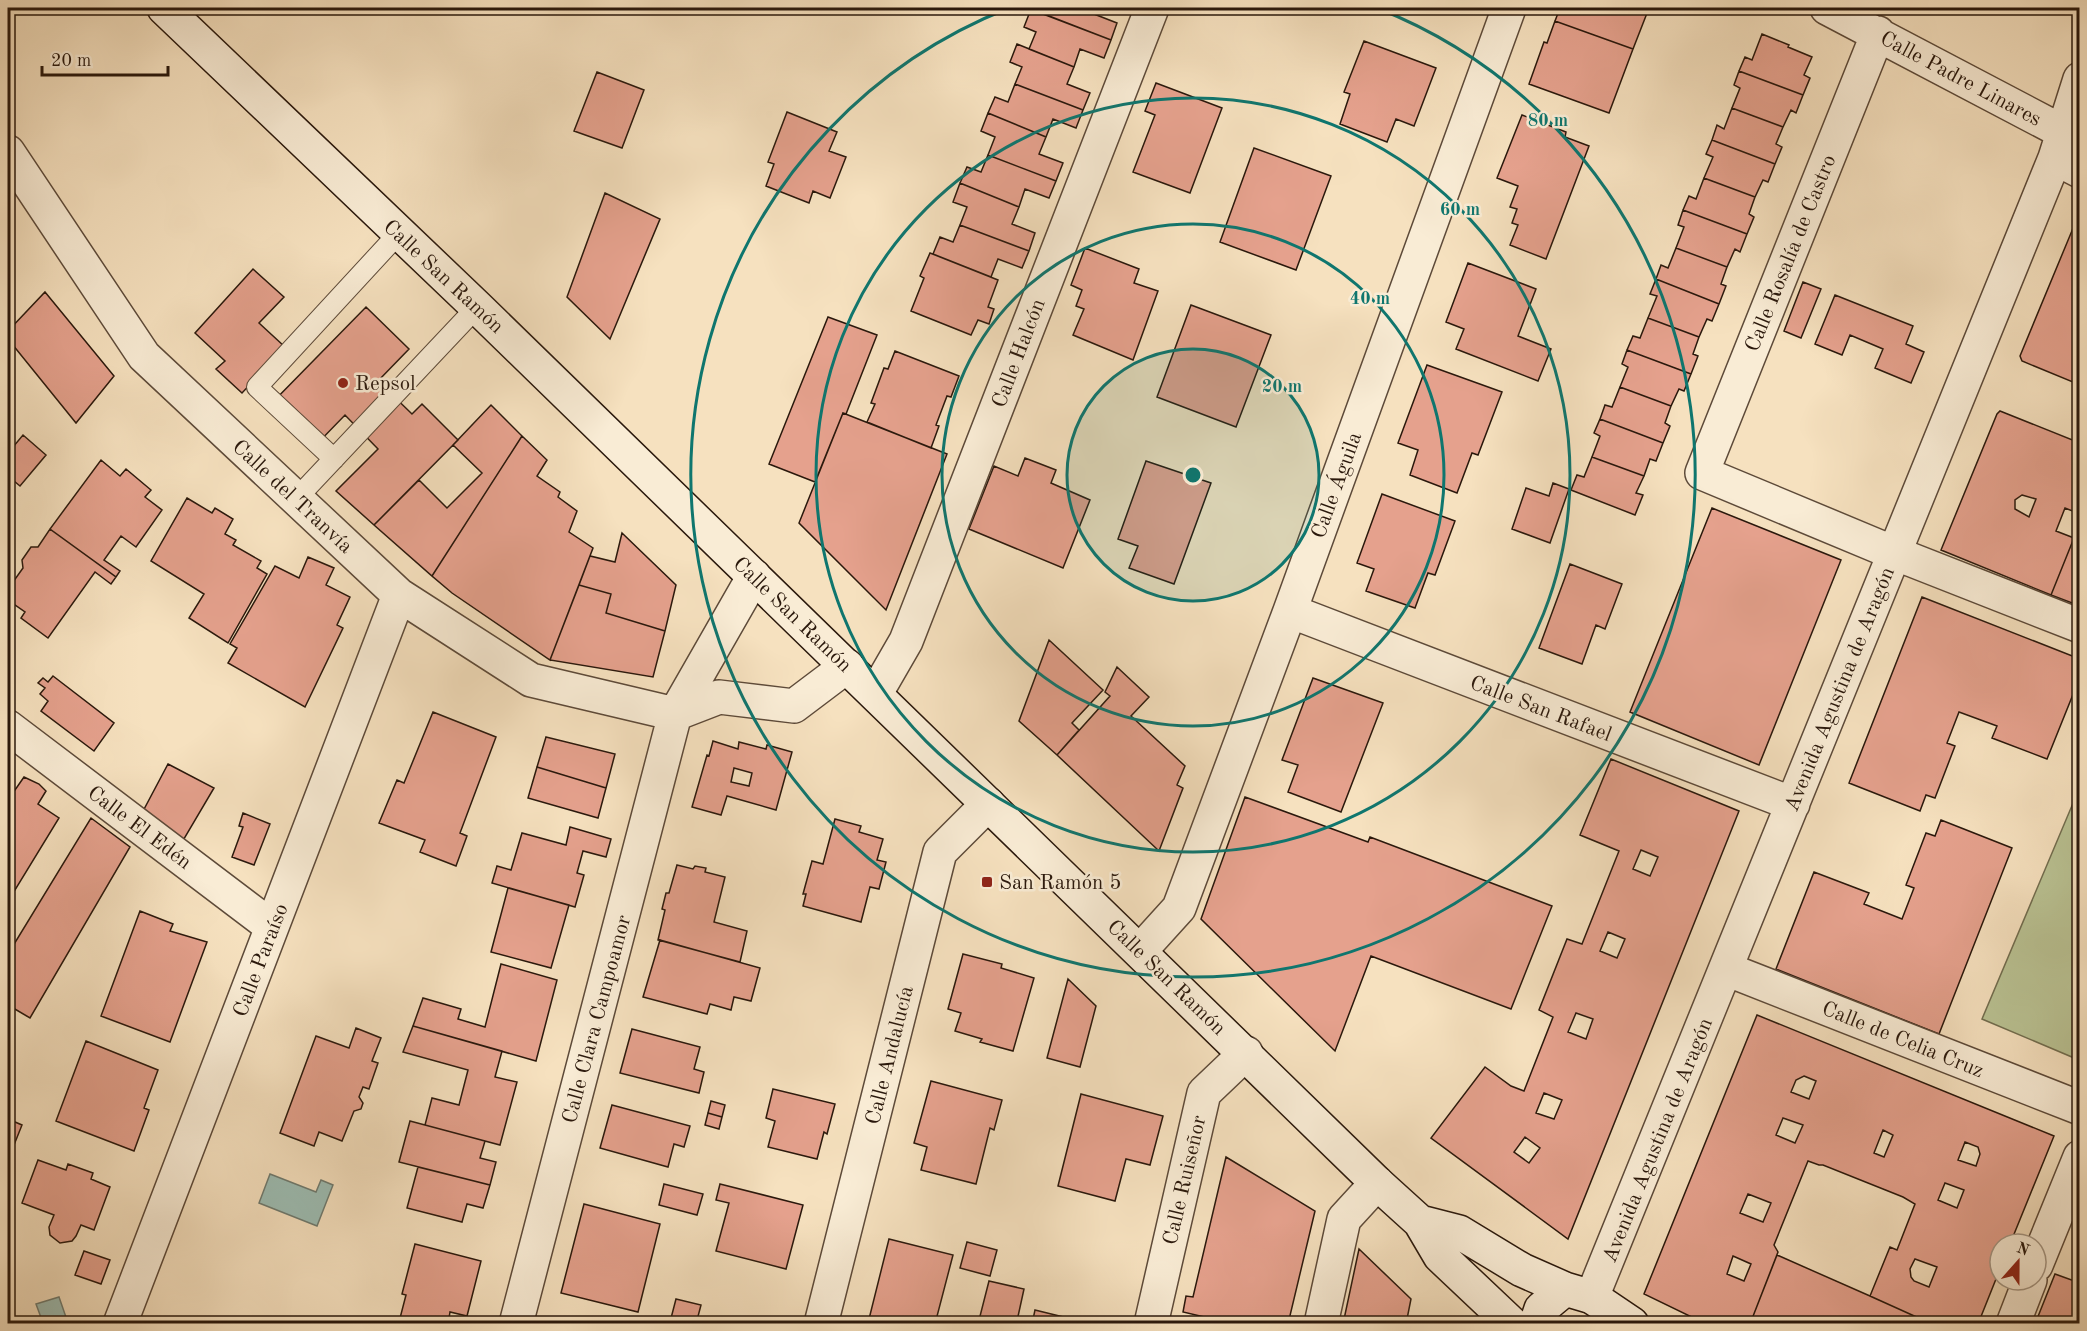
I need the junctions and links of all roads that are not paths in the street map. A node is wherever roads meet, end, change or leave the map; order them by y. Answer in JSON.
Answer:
{"nodes":[{"id":1,"x":164,"y":8,"type":"edge"},
{"id":2,"x":1152,"y":8,"type":"edge"},
{"id":3,"x":1509,"y":8,"type":"edge"},
{"id":4,"x":1827,"y":8,"type":"edge"},
{"id":5,"x":1878,"y":33,"type":"junction"},
{"id":6,"x":2079,"y":79,"type":"edge"},
{"id":7,"x":8,"y":152,"type":"edge"},
{"id":8,"x":2066,"y":154,"type":"edge"},
{"id":9,"x":399,"y":233,"type":"junction"},
{"id":10,"x":477,"y":307,"type":"junction"},
{"id":11,"x":334,"y":459,"type":"junction"},
{"id":12,"x":296,"y":499,"type":"junction"},
{"id":13,"x":1894,"y":553,"type":"junction"},
{"id":14,"x":754,"y":576,"type":"junction"},
{"id":15,"x":399,"y":595,"type":"junction"},
{"id":16,"x":1290,"y":611,"type":"junction"},
{"id":17,"x":2079,"y":626,"type":"edge"},
{"id":18,"x":847,"y":666,"type":"junction"},
{"id":19,"x":876,"y":693,"type":"junction"},
{"id":20,"x":675,"y":714,"type":"junction"},
{"id":21,"x":8,"y":727,"type":"edge"},
{"id":22,"x":988,"y":804,"type":"junction"},
{"id":23,"x":1793,"y":804,"type":"junction"},
{"id":24,"x":272,"y":927,"type":"junction"},
{"id":25,"x":1140,"y":951,"type":"junction"},
{"id":26,"x":1726,"y":969,"type":"junction"},
{"id":27,"x":1246,"y":1053,"type":"junction"},
{"id":28,"x":2079,"y":1108,"type":"edge"},
{"id":29,"x":2079,"y":1157,"type":"edge"},
{"id":30,"x":1377,"y":1183,"type":"junction"},
{"id":31,"x":1420,"y":1222,"type":"junction"},
{"id":32,"x":2048,"y":1235,"type":"edge"},
{"id":33,"x":2025,"y":1292,"type":"edge"},
{"id":34,"x":1579,"y":1293,"type":"junction"},
{"id":35,"x":120,"y":1323,"type":"edge"},
{"id":36,"x":516,"y":1323,"type":"edge"},
{"id":37,"x":821,"y":1323,"type":"edge"},
{"id":38,"x":1151,"y":1323,"type":"edge"},
{"id":39,"x":1321,"y":1323,"type":"edge"},
{"id":40,"x":1512,"y":1323,"type":"edge"},
{"id":41,"x":1536,"y":1323,"type":"edge"},
{"id":42,"x":1632,"y":1323,"type":"edge"},
{"id":43,"x":2013,"y":1323,"type":"edge"}],
"edges":[{"from":1,"to":9,"type":"street","name":"Calle San Ramón"},
{"from":2,"to":19,"type":"street","name":"Calle Halcón"},
{"from":3,"to":16,"type":"street","name":"Calle Águila"},
{"from":4,"to":5,"type":"street","name":"Calle Padre Linares"},
{"from":5,"to":8,"type":"street","name":"Calle Padre Linares"},
{"from":5,"to":13,"type":"street","name":"Calle Rosalía de Castro"},
{"from":6,"to":8,"type":"street","name":"Avenida Agustina de Aragón"},
{"from":7,"to":12,"type":"street","name":"Calle del Tranvía"},
{"from":8,"to":13,"type":"street","name":"Avenida Agustina de Aragón"},
{"from":9,"to":10,"type":"street","name":"Calle San Ramón"},
{"from":9,"to":11,"type":"lane"},
{"from":10,"to":11,"type":"lane"},
{"from":10,"to":14,"type":"street","name":"Calle San Ramón"},
{"from":11,"to":12,"type":"lane"},
{"from":12,"to":15,"type":"street","name":"Calle del Tranvía"},
{"from":13,"to":17,"type":"street"},
{"from":13,"to":23,"type":"street","name":"Avenida Agustina de Aragón"},
{"from":14,"to":18,"type":"street","name":"Calle San Ramón"},
{"from":14,"to":20,"type":"street","name":"Calle Clara Campoamor"},
{"from":15,"to":20,"type":"street","name":"Calle del Tranvía"},
{"from":15,"to":24,"type":"street","name":"Calle Paraíso"},
{"from":16,"to":23,"type":"street","name":"Calle San Rafael"},
{"from":16,"to":25,"type":"street","name":"Calle Águila"},
{"from":18,"to":19,"type":"street","name":"Calle San Ramón"},
{"from":18,"to":20,"type":"street"},
{"from":19,"to":22,"type":"street","name":"Calle San Ramón"},
{"from":20,"to":36,"type":"street","name":"Calle Clara Campoamor"},
{"from":21,"to":24,"type":"street","name":"Calle El Edén"},
{"from":22,"to":25,"type":"street","name":"Calle San Ramón"},
{"from":22,"to":37,"type":"street","name":"Calle Andalucía"},
{"from":23,"to":26,"type":"street","name":"Avenida Agustina de Aragón"},
{"from":24,"to":35,"type":"street","name":"Calle Paraíso"},
{"from":25,"to":27,"type":"street","name":"Calle San Ramón"},
{"from":26,"to":28,"type":"street","name":"Calle de Celia Cruz"},
{"from":26,"to":34,"type":"street","name":"Avenida Agustina de Aragón"},
{"from":27,"to":30,"type":"street","name":"Calle San Ramón"},
{"from":27,"to":38,"type":"street","name":"Calle Ruiseñor"},
{"from":29,"to":32,"type":"street"},
{"from":30,"to":31,"type":"street","name":"Calle San Ramón"},
{"from":30,"to":39,"type":"street"},
{"from":31,"to":34,"type":"street","name":"Calle San Ramón"},
{"from":31,"to":40,"type":"street","name":"Calle San Ramón"},
{"from":33,"to":43,"type":"street"},
{"from":34,"to":41,"type":"street"},
{"from":34,"to":42,"type":"street","name":"Calle San Ramón"}]}
